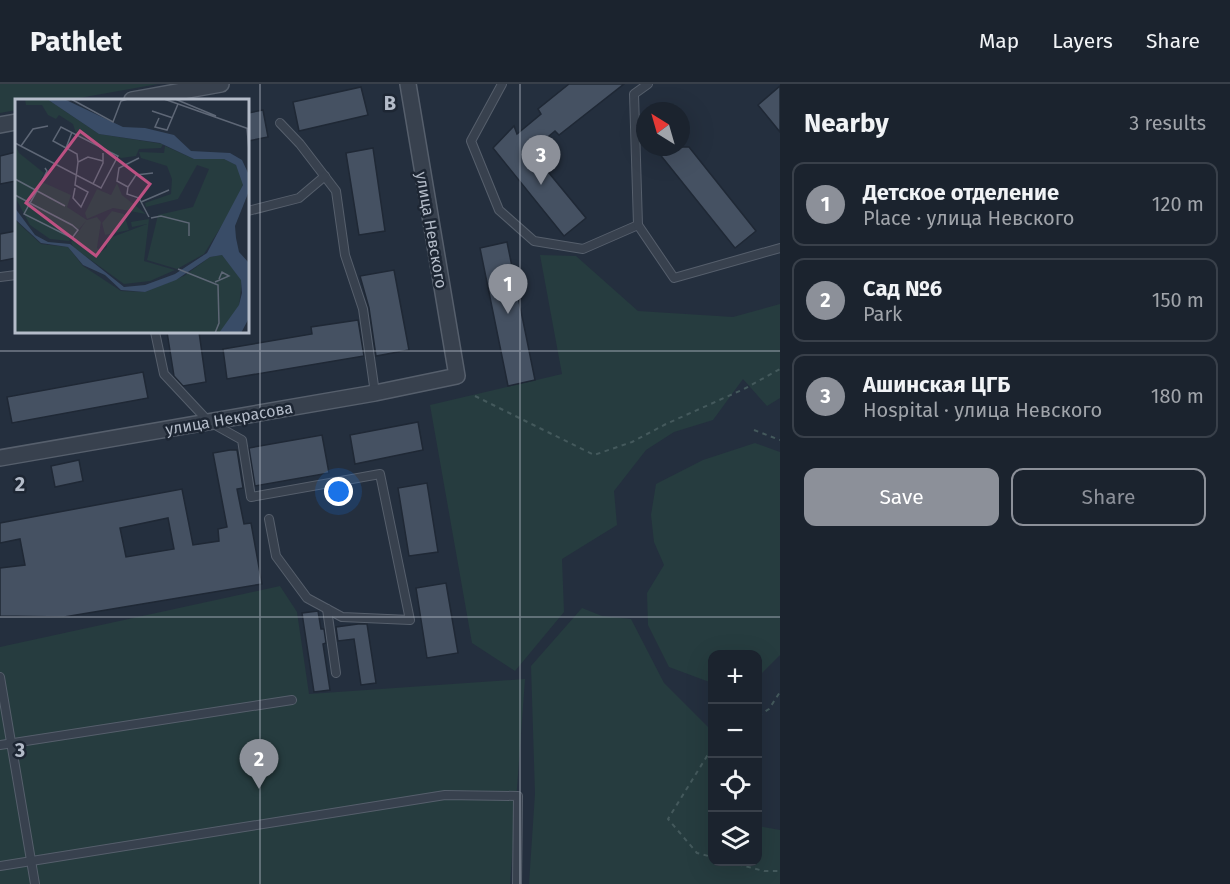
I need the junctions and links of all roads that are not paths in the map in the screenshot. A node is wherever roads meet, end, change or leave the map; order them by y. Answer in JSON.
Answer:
{"nodes":[{"id":1,"x":221,"y":84,"type":"edge"},
{"id":2,"x":408,"y":84,"type":"edge"},
{"id":3,"x":502,"y":84,"type":"edge"},
{"id":4,"x":648,"y":84,"type":"edge"},
{"id":5,"x":138,"y":99,"type":"edge"},
{"id":6,"x":15,"y":122,"type":"edge"},
{"id":7,"x":280,"y":123,"type":"dead end"},
{"id":8,"x":0,"y":125,"type":"edge"},
{"id":9,"x":325,"y":176,"type":"junction"},
{"id":10,"x":249,"y":211,"type":"edge"},
{"id":11,"x":638,"y":225,"type":"junction"},
{"id":12,"x":780,"y":248,"type":"edge"},
{"id":13,"x":15,"y":275,"type":"edge"},
{"id":14,"x":0,"y":277,"type":"edge"},
{"id":15,"x":155,"y":333,"type":"edge"},
{"id":16,"x":457,"y":376,"type":"joint"},
{"id":17,"x":375,"y":393,"type":"junction"},
{"id":18,"x":208,"y":421,"type":"junction"},
{"id":19,"x":1,"y":456,"type":"edge"},
{"id":20,"x":269,"y":519,"type":"dead end"},
{"id":21,"x":327,"y":609,"type":"junction"},
{"id":22,"x":336,"y":673,"type":"dead end"},
{"id":23,"x":0,"y":677,"type":"edge"},
{"id":24,"x":292,"y":700,"type":"dead end"},
{"id":25,"x":12,"y":744,"type":"junction"},
{"id":26,"x":0,"y":746,"type":"edge"},
{"id":27,"x":31,"y":861,"type":"junction"},
{"id":28,"x":0,"y":866,"type":"edge"},
{"id":29,"x":35,"y":884,"type":"edge"},
{"id":30,"x":517,"y":884,"type":"edge"}],
"edges":[{"from":1,"to":5,"type":"street"},
{"from":2,"to":16,"type":"street","name":"улица Невского"},
{"from":3,"to":11,"type":"lane"},
{"from":4,"to":11,"type":"lane"},
{"from":6,"to":8,"type":"street"},
{"from":7,"to":9,"type":"lane"},
{"from":9,"to":10,"type":"lane"},
{"from":9,"to":17,"type":"lane"},
{"from":11,"to":12,"type":"lane"},
{"from":13,"to":14,"type":"lane"},
{"from":15,"to":18,"type":"lane"},
{"from":16,"to":17,"type":"street","name":"улица Некрасова"},
{"from":17,"to":18,"type":"street","name":"улица Некрасова"},
{"from":18,"to":19,"type":"street","name":"улица Некрасова"},
{"from":18,"to":21,"type":"lane"},
{"from":20,"to":21,"type":"lane"},
{"from":21,"to":22,"type":"lane"},
{"from":23,"to":25,"type":"lane"},
{"from":24,"to":25,"type":"lane"},
{"from":25,"to":26,"type":"lane"},
{"from":25,"to":27,"type":"lane"},
{"from":27,"to":28,"type":"lane"},
{"from":27,"to":29,"type":"lane"},
{"from":27,"to":30,"type":"lane"}]}
